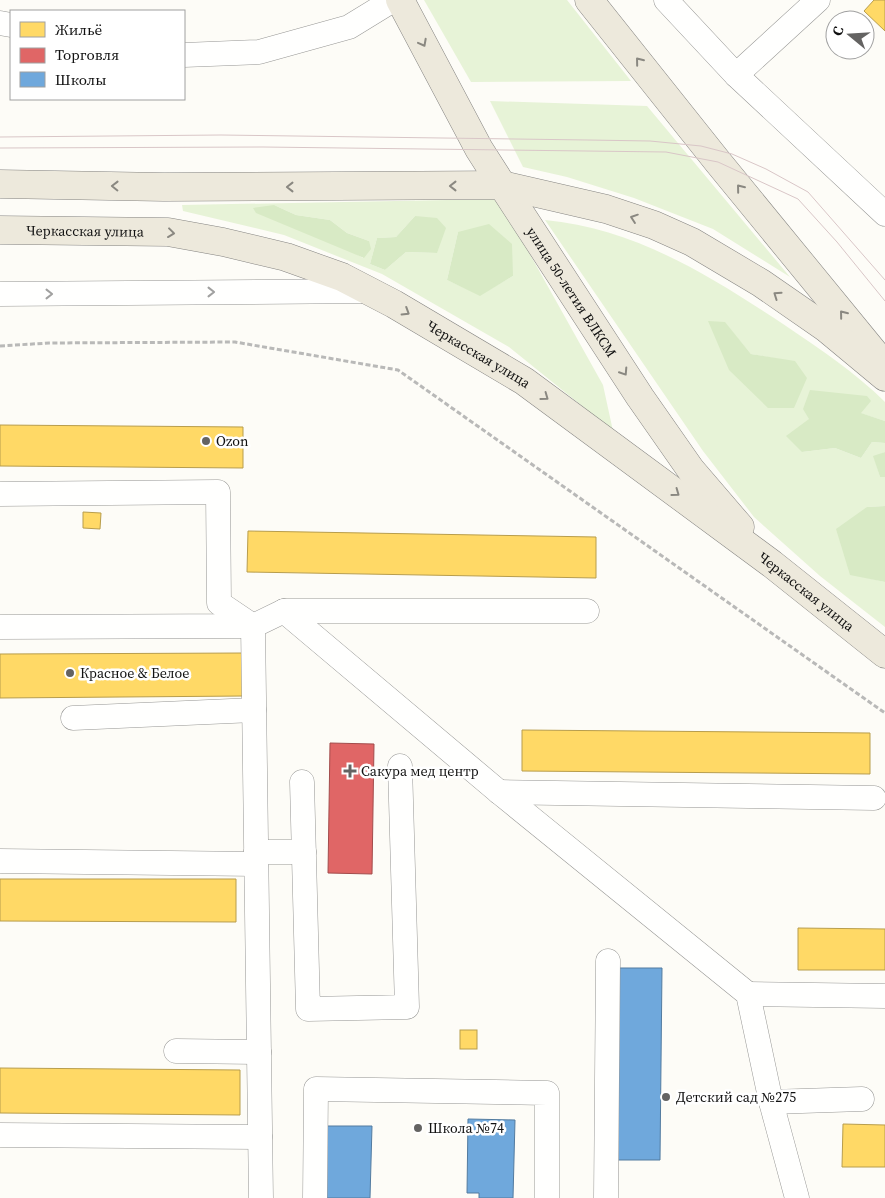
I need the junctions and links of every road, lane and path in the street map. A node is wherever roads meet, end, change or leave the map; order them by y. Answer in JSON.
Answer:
{"nodes":[{"id":1,"x":393,"y":0,"type":"edge"},
{"id":2,"x":400,"y":0,"type":"edge"},
{"id":3,"x":589,"y":0,"type":"edge"},
{"id":4,"x":666,"y":0,"type":"edge"},
{"id":5,"x":818,"y":0,"type":"edge"},
{"id":6,"x":185,"y":56,"type":"edge"},
{"id":7,"x":736,"y":75,"type":"junction"},
{"id":8,"x":0,"y":184,"type":"edge"},
{"id":9,"x":502,"y":185,"type":"junction"},
{"id":10,"x":885,"y":214,"type":"edge"},
{"id":11,"x":0,"y":230,"type":"edge"},
{"id":12,"x":370,"y":291,"type":"junction"},
{"id":13,"x":0,"y":294,"type":"edge"},
{"id":14,"x":0,"y":346,"type":"edge"},
{"id":15,"x":885,"y":365,"type":"edge"},
{"id":16,"x":885,"y":377,"type":"edge"},
{"id":17,"x":0,"y":494,"type":"edge"},
{"id":18,"x":772,"y":564,"type":"junction"},
{"id":19,"x":284,"y":611,"type":"junction"},
{"id":20,"x":587,"y":611,"type":"dead end"},
{"id":21,"x":253,"y":626,"type":"junction"},
{"id":22,"x":0,"y":627,"type":"edge"},
{"id":23,"x":885,"y":654,"type":"edge"},
{"id":24,"x":254,"y":710,"type":"junction"},
{"id":25,"x":885,"y":713,"type":"edge"},
{"id":26,"x":73,"y":718,"type":"dead end"},
{"id":27,"x":400,"y":766,"type":"dead end"},
{"id":28,"x":302,"y":782,"type":"dead end"},
{"id":29,"x":499,"y":792,"type":"junction"},
{"id":30,"x":874,"y":798,"type":"dead end"},
{"id":31,"x":304,"y":852,"type":"junction"},
{"id":32,"x":256,"y":858,"type":"junction"},
{"id":33,"x":0,"y":861,"type":"edge"},
{"id":34,"x":608,"y":961,"type":"dead end"},
{"id":35,"x":748,"y":994,"type":"junction"},
{"id":36,"x":885,"y":996,"type":"edge"},
{"id":37,"x":176,"y":1051,"type":"dead end"},
{"id":38,"x":259,"y":1052,"type":"junction"},
{"id":39,"x":862,"y":1100,"type":"dead end"},
{"id":40,"x":771,"y":1102,"type":"junction"},
{"id":41,"x":0,"y":1135,"type":"edge"},
{"id":42,"x":260,"y":1137,"type":"junction"},
{"id":43,"x":261,"y":1198,"type":"edge"},
{"id":44,"x":315,"y":1198,"type":"edge"},
{"id":45,"x":547,"y":1198,"type":"edge"},
{"id":46,"x":606,"y":1198,"type":"edge"},
{"id":47,"x":797,"y":1198,"type":"edge"}],
"edges":[{"from":1,"to":6,"type":"street"},
{"from":2,"to":9,"type":"main road","name":"улица 50-летия ВЛКСМ","one_way":true},
{"from":15,"to":3,"type":"main road","one_way":true},
{"from":4,"to":7,"type":"street"},
{"from":5,"to":7,"type":"street"},
{"from":7,"to":10,"type":"street"},
{"from":9,"to":8,"type":"main road","one_way":true},
{"from":16,"to":9,"type":"main road","one_way":true},
{"from":9,"to":18,"type":"main road","name":"улица 50-летия ВЛКСМ","one_way":true},
{"from":11,"to":12,"type":"main road","name":"Черкасская улица","one_way":true},
{"from":13,"to":12,"type":"street","one_way":true},
{"from":12,"to":18,"type":"main road","name":"Черкасская улица","one_way":true},
{"from":14,"to":25,"type":"path"},
{"from":17,"to":21,"type":"street"},
{"from":18,"to":23,"type":"main road","name":"Черкасская улица"},
{"from":19,"to":20,"type":"street"},
{"from":19,"to":21,"type":"street"},
{"from":19,"to":29,"type":"street"},
{"from":21,"to":22,"type":"street"},
{"from":21,"to":24,"type":"street"},
{"from":24,"to":26,"type":"street"},
{"from":24,"to":32,"type":"street"},
{"from":27,"to":31,"type":"street"},
{"from":28,"to":31,"type":"street"},
{"from":29,"to":30,"type":"street"},
{"from":29,"to":35,"type":"street"},
{"from":31,"to":32,"type":"street"},
{"from":32,"to":33,"type":"street"},
{"from":32,"to":38,"type":"street"},
{"from":34,"to":46,"type":"street"},
{"from":35,"to":36,"type":"street"},
{"from":35,"to":40,"type":"street"},
{"from":37,"to":38,"type":"street"},
{"from":38,"to":42,"type":"street"},
{"from":39,"to":40,"type":"street"},
{"from":40,"to":47,"type":"street"},
{"from":41,"to":42,"type":"street"},
{"from":42,"to":43,"type":"street"},
{"from":44,"to":45,"type":"street"}]}
